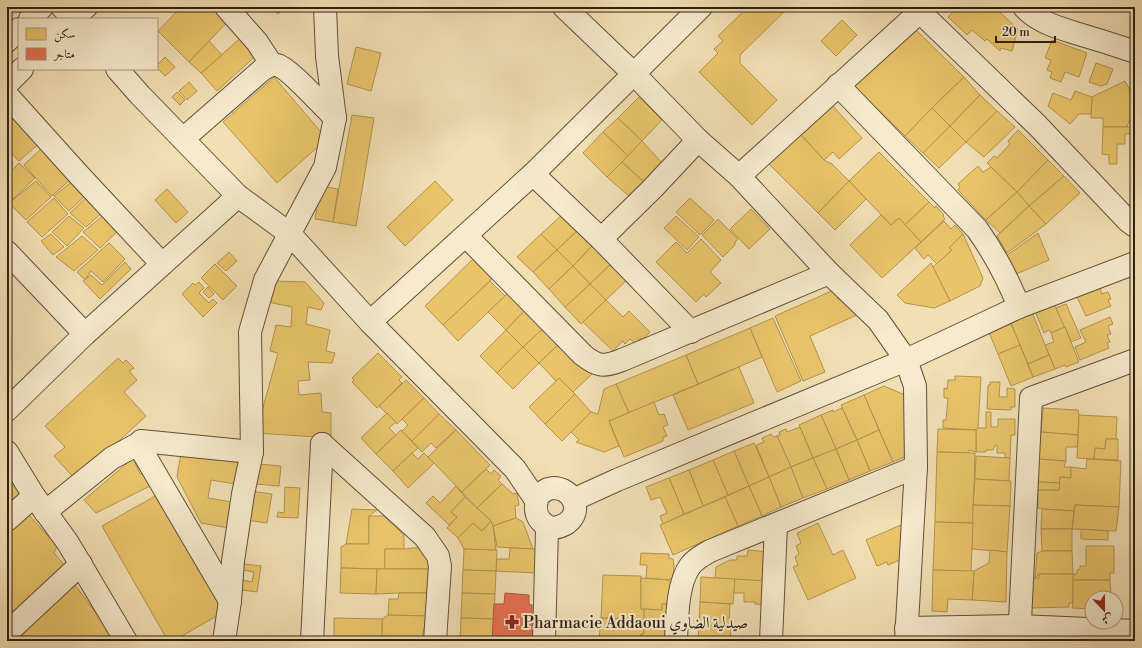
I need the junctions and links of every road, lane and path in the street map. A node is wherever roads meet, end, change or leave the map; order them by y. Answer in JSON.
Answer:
{"nodes":[{"id":1,"x":42,"y":7,"type":"edge"},
{"id":2,"x":226,"y":7,"type":"edge"},
{"id":3,"x":325,"y":7,"type":"edge"},
{"id":4,"x":564,"y":7,"type":"edge"},
{"id":5,"x":701,"y":7,"type":"edge"},
{"id":6,"x":1024,"y":7,"type":"edge"},
{"id":7,"x":922,"y":9,"type":"edge"},
{"id":8,"x":31,"y":18,"type":"edge"},
{"id":9,"x":18,"y":30,"type":"edge"},
{"id":10,"x":7,"y":41,"type":"edge"},
{"id":11,"x":1135,"y":52,"type":"edge"},
{"id":12,"x":272,"y":65,"type":"junction"},
{"id":13,"x":21,"y":70,"type":"edge"},
{"id":14,"x":118,"y":70,"type":"edge"},
{"id":15,"x":634,"y":74,"type":"junction"},
{"id":16,"x":7,"y":84,"type":"edge"},
{"id":17,"x":838,"y":85,"type":"junction"},
{"id":18,"x":7,"y":95,"type":"edge"},
{"id":19,"x":335,"y":118,"type":"junction"},
{"id":20,"x":183,"y":139,"type":"junction"},
{"id":21,"x":698,"y":140,"type":"junction"},
{"id":22,"x":533,"y":174,"type":"junction"},
{"id":23,"x":739,"y":176,"type":"junction"},
{"id":24,"x":238,"y":196,"type":"junction"},
{"id":25,"x":1135,"y":226,"type":"edge"},
{"id":26,"x":290,"y":234,"type":"junction"},
{"id":27,"x":466,"y":236,"type":"junction"},
{"id":28,"x":601,"y":239,"type":"junction"},
{"id":29,"x":7,"y":252,"type":"edge"},
{"id":30,"x":1135,"y":263,"type":"edge"},
{"id":31,"x":162,"y":264,"type":"junction"},
{"id":32,"x":829,"y":273,"type":"junction"},
{"id":33,"x":1019,"y":307,"type":"junction"},
{"id":34,"x":370,"y":322,"type":"junction"},
{"id":35,"x":690,"y":332,"type":"junction"},
{"id":36,"x":85,"y":334,"type":"junction"},
{"id":37,"x":906,"y":360,"type":"junction"},
{"id":38,"x":1135,"y":360,"type":"edge"},
{"id":39,"x":7,"y":410,"type":"edge"},
{"id":40,"x":138,"y":444,"type":"junction"},
{"id":41,"x":7,"y":452,"type":"edge"},
{"id":42,"x":252,"y":452,"type":"junction"},
{"id":43,"x":916,"y":467,"type":"junction"},
{"id":44,"x":534,"y":497,"type":"junction"},
{"id":45,"x":573,"y":500,"type":"junction"},
{"id":46,"x":39,"y":504,"type":"junction"},
{"id":47,"x":7,"y":520,"type":"edge"},
{"id":48,"x":776,"y":525,"type":"junction"},
{"id":49,"x":547,"y":529,"type":"junction"},
{"id":50,"x":81,"y":564,"type":"junction"},
{"id":51,"x":230,"y":601,"type":"junction"},
{"id":52,"x":1135,"y":631,"type":"edge"},
{"id":53,"x":7,"y":633,"type":"edge"},
{"id":54,"x":906,"y":634,"type":"edge"},
{"id":55,"x":1019,"y":634,"type":"edge"},
{"id":56,"x":123,"y":640,"type":"edge"},
{"id":57,"x":224,"y":641,"type":"edge"},
{"id":58,"x":312,"y":641,"type":"edge"},
{"id":59,"x":435,"y":641,"type":"edge"},
{"id":60,"x":544,"y":641,"type":"edge"},
{"id":61,"x":676,"y":641,"type":"edge"},
{"id":62,"x":771,"y":641,"type":"edge"}],
"edges":[{"from":1,"to":8,"type":"street"},
{"from":2,"to":12,"type":"street"},
{"from":3,"to":19,"type":"street"},
{"from":4,"to":15,"type":"street"},
{"from":5,"to":15,"type":"street"},
{"from":6,"to":11,"type":"street"},
{"from":7,"to":17,"type":"street"},
{"from":7,"to":25,"type":"street"},
{"from":9,"to":10,"type":"street"},
{"from":12,"to":19,"type":"street"},
{"from":12,"to":20,"type":"street"},
{"from":13,"to":16,"type":"street"},
{"from":14,"to":20,"type":"street"},
{"from":15,"to":21,"type":"street"},
{"from":15,"to":22,"type":"street"},
{"from":17,"to":23,"type":"street"},
{"from":17,"to":33,"type":"street"},
{"from":18,"to":31,"type":"street"},
{"from":19,"to":26,"type":"street"},
{"from":20,"to":24,"type":"street"},
{"from":21,"to":23,"type":"street"},
{"from":21,"to":28,"type":"street"},
{"from":22,"to":27,"type":"street"},
{"from":22,"to":28,"type":"street"},
{"from":23,"to":32,"type":"street"},
{"from":24,"to":26,"type":"street"},
{"from":24,"to":31,"type":"street"},
{"from":26,"to":34,"type":"street"},
{"from":26,"to":42,"type":"street"},
{"from":27,"to":34,"type":"street"},
{"from":27,"to":35,"type":"street"},
{"from":28,"to":35,"type":"street"},
{"from":29,"to":36,"type":"street"},
{"from":30,"to":33,"type":"street"},
{"from":31,"to":36,"type":"street"},
{"from":32,"to":35,"type":"street"},
{"from":32,"to":37,"type":"street"},
{"from":33,"to":37,"type":"street"},
{"from":34,"to":44,"type":"street"},
{"from":36,"to":39,"type":"street"},
{"from":37,"to":43,"type":"street"},
{"from":37,"to":45,"type":"street"},
{"from":38,"to":55,"type":"street"},
{"from":40,"to":42,"type":"street"},
{"from":40,"to":46,"type":"street"},
{"from":40,"to":51,"type":"street"},
{"from":41,"to":46,"type":"street"},
{"from":42,"to":51,"type":"street"},
{"from":43,"to":48,"type":"street"},
{"from":43,"to":54,"type":"street"},
{"from":44,"to":45,"type":"street"},
{"from":44,"to":49,"type":"street"},
{"from":45,"to":49,"type":"street"},
{"from":46,"to":47,"type":"street"},
{"from":46,"to":50,"type":"street"},
{"from":48,"to":61,"type":"street"},
{"from":48,"to":62,"type":"street"},
{"from":49,"to":60,"type":"street"},
{"from":50,"to":53,"type":"street"},
{"from":50,"to":56,"type":"street"},
{"from":51,"to":57,"type":"street"},
{"from":52,"to":55,"type":"street"},
{"from":54,"to":55,"type":"street"},
{"from":58,"to":59,"type":"street"}]}
